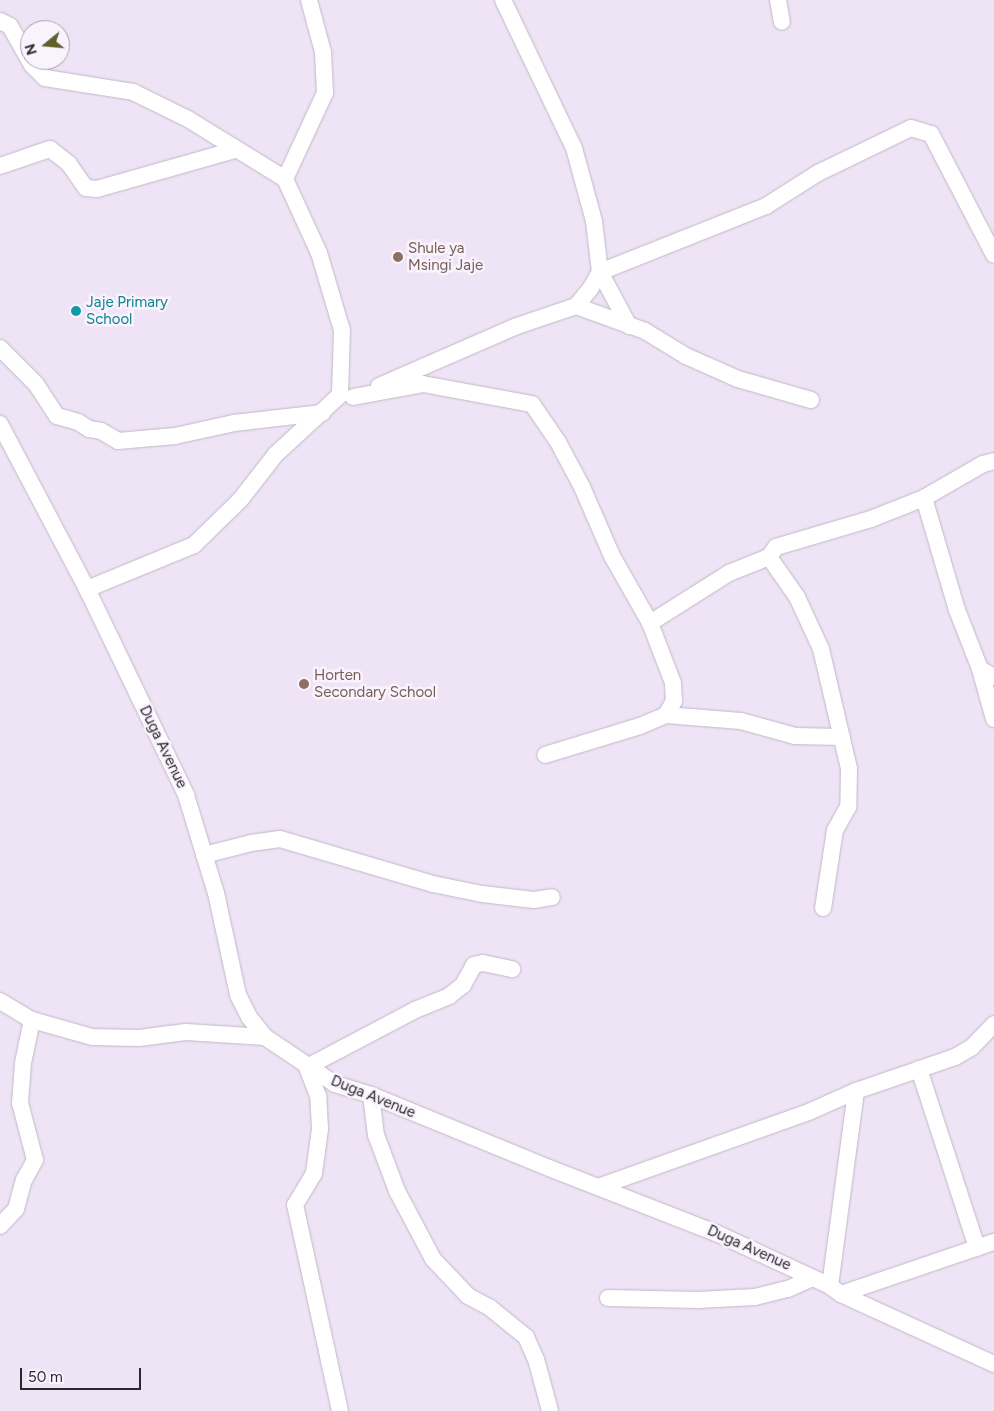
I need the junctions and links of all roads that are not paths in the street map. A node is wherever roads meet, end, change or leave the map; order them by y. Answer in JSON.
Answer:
{"nodes":[{"id":1,"x":309,"y":0,"type":"edge"},
{"id":2,"x":503,"y":0,"type":"edge"},
{"id":3,"x":778,"y":0,"type":"edge"},
{"id":4,"x":0,"y":21,"type":"edge"},
{"id":5,"x":782,"y":22,"type":"dead end"},
{"id":6,"x":235,"y":150,"type":"junction"},
{"id":7,"x":0,"y":166,"type":"edge"},
{"id":8,"x":285,"y":179,"type":"junction"},
{"id":9,"x":994,"y":255,"type":"edge"},
{"id":10,"x":600,"y":272,"type":"junction"},
{"id":11,"x":576,"y":306,"type":"junction"},
{"id":12,"x":630,"y":326,"type":"junction"},
{"id":13,"x":0,"y":348,"type":"edge"},
{"id":14,"x":346,"y":396,"type":"junction"},
{"id":15,"x":811,"y":400,"type":"dead end"},
{"id":16,"x":322,"y":413,"type":"junction"},
{"id":17,"x":0,"y":424,"type":"edge"},
{"id":18,"x":994,"y":461,"type":"edge"},
{"id":19,"x":924,"y":498,"type":"junction"},
{"id":20,"x":769,"y":557,"type":"junction"},
{"id":21,"x":88,"y":588,"type":"junction"},
{"id":22,"x":650,"y":623,"type":"junction"},
{"id":23,"x":980,"y":669,"type":"junction"},
{"id":24,"x":994,"y":678,"type":"edge"},
{"id":25,"x":666,"y":715,"type":"junction"},
{"id":26,"x":994,"y":718,"type":"edge"},
{"id":27,"x":842,"y":737,"type":"junction"},
{"id":28,"x":545,"y":755,"type":"dead end"},
{"id":29,"x":204,"y":855,"type":"junction"},
{"id":30,"x":552,"y":897,"type":"dead end"},
{"id":31,"x":823,"y":908,"type":"dead end"},
{"id":32,"x":512,"y":969,"type":"dead end"},
{"id":33,"x":0,"y":1001,"type":"edge"},
{"id":34,"x":32,"y":1020,"type":"junction"},
{"id":35,"x":994,"y":1024,"type":"edge"},
{"id":36,"x":265,"y":1038,"type":"junction"},
{"id":37,"x":308,"y":1067,"type":"junction"},
{"id":38,"x":919,"y":1069,"type":"junction"},
{"id":39,"x":856,"y":1091,"type":"junction"},
{"id":40,"x":371,"y":1095,"type":"junction"},
{"id":41,"x":598,"y":1186,"type":"junction"},
{"id":42,"x":0,"y":1226,"type":"edge"},
{"id":43,"x":994,"y":1242,"type":"edge"},
{"id":44,"x":977,"y":1248,"type":"junction"},
{"id":45,"x":813,"y":1278,"type":"junction"},
{"id":46,"x":835,"y":1290,"type":"junction"},
{"id":47,"x":608,"y":1298,"type":"dead end"},
{"id":48,"x":994,"y":1364,"type":"edge"},
{"id":49,"x":340,"y":1411,"type":"edge"},
{"id":50,"x":550,"y":1411,"type":"edge"}],
"edges":[{"from":1,"to":8,"type":"street"},
{"from":2,"to":10,"type":"street"},
{"from":3,"to":5,"type":"street"},
{"from":4,"to":6,"type":"street"},
{"from":6,"to":7,"type":"street"},
{"from":6,"to":8,"type":"street"},
{"from":8,"to":14,"type":"street"},
{"from":9,"to":10,"type":"street"},
{"from":10,"to":11,"type":"street"},
{"from":10,"to":12,"type":"street"},
{"from":11,"to":12,"type":"street"},
{"from":11,"to":14,"type":"street"},
{"from":12,"to":15,"type":"street"},
{"from":13,"to":16,"type":"street"},
{"from":14,"to":16,"type":"street"},
{"from":14,"to":22,"type":"street"},
{"from":16,"to":21,"type":"street"},
{"from":17,"to":21,"type":"street","name":"Duga Avenue"},
{"from":18,"to":19,"type":"street"},
{"from":19,"to":20,"type":"street"},
{"from":19,"to":23,"type":"street"},
{"from":20,"to":22,"type":"street"},
{"from":20,"to":27,"type":"street"},
{"from":21,"to":29,"type":"street","name":"Duga Avenue"},
{"from":22,"to":25,"type":"street"},
{"from":23,"to":24,"type":"street"},
{"from":23,"to":26,"type":"street"},
{"from":25,"to":27,"type":"street"},
{"from":25,"to":28,"type":"street"},
{"from":27,"to":31,"type":"street"},
{"from":29,"to":30,"type":"street"},
{"from":29,"to":36,"type":"street","name":"Duga Avenue"},
{"from":32,"to":37,"type":"street"},
{"from":33,"to":34,"type":"street"},
{"from":34,"to":36,"type":"street"},
{"from":34,"to":42,"type":"street"},
{"from":35,"to":38,"type":"street"},
{"from":36,"to":37,"type":"street","name":"Duga Avenue"},
{"from":37,"to":40,"type":"street","name":"Duga Avenue"},
{"from":37,"to":49,"type":"street"},
{"from":38,"to":39,"type":"street"},
{"from":38,"to":44,"type":"street"},
{"from":39,"to":41,"type":"street"},
{"from":39,"to":46,"type":"street"},
{"from":40,"to":41,"type":"street","name":"Duga Avenue"},
{"from":40,"to":50,"type":"street"},
{"from":41,"to":45,"type":"street","name":"Duga Avenue"},
{"from":43,"to":44,"type":"street"},
{"from":44,"to":46,"type":"street"},
{"from":45,"to":46,"type":"street","name":"Duga Avenue"},
{"from":45,"to":47,"type":"street"},
{"from":46,"to":48,"type":"street","name":"Duga Avenue"}]}
